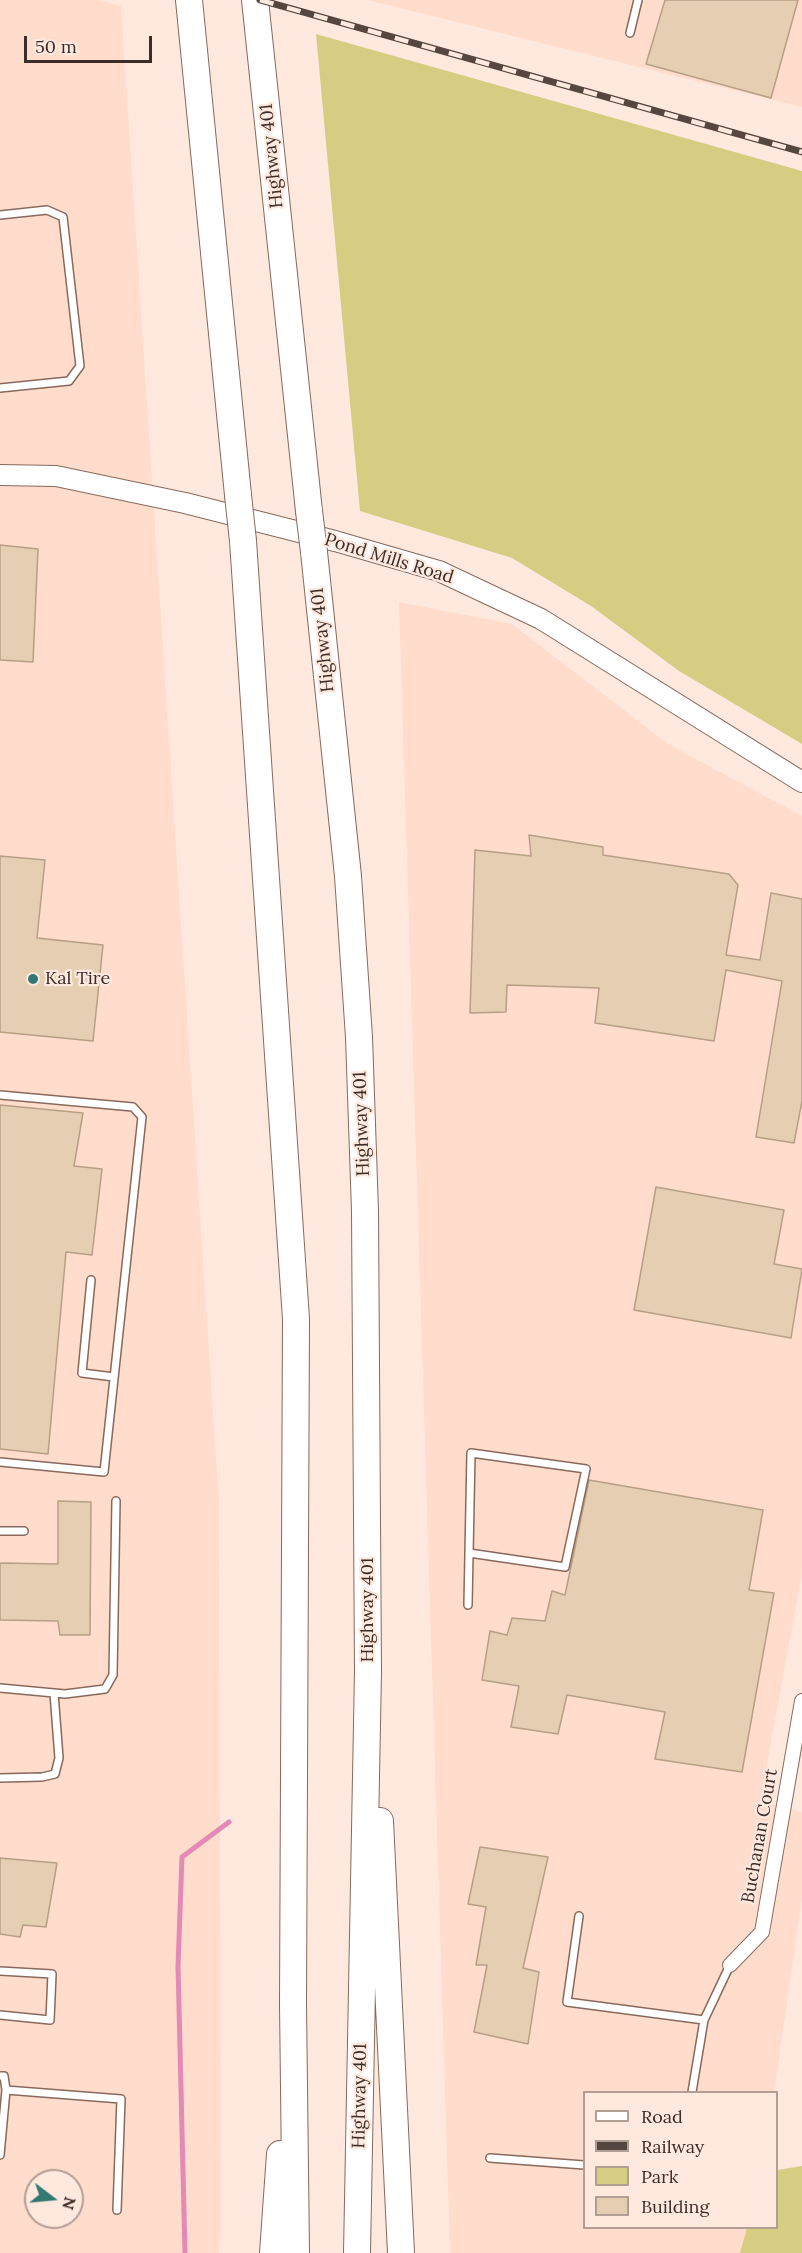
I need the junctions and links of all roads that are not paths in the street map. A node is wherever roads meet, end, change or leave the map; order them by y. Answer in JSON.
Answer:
{"nodes":[{"id":1,"x":189,"y":0,"type":"edge"},
{"id":2,"x":638,"y":0,"type":"edge"},
{"id":3,"x":256,"y":8,"type":"edge"},
{"id":4,"x":630,"y":33,"type":"dead end"},
{"id":5,"x":0,"y":215,"type":"edge"},
{"id":6,"x":0,"y":388,"type":"edge"},
{"id":7,"x":0,"y":474,"type":"edge"},
{"id":8,"x":802,"y":782,"type":"edge"},
{"id":9,"x":0,"y":1095,"type":"edge"},
{"id":10,"x":91,"y":1280,"type":"dead end"},
{"id":11,"x":114,"y":1377,"type":"junction"},
{"id":12,"x":0,"y":1462,"type":"edge"},
{"id":13,"x":116,"y":1501,"type":"dead end"},
{"id":14,"x":0,"y":1531,"type":"edge"},
{"id":15,"x":24,"y":1531,"type":"dead end"},
{"id":16,"x":469,"y":1553,"type":"junction"},
{"id":17,"x":468,"y":1605,"type":"dead end"},
{"id":18,"x":368,"y":1671,"type":"junction"},
{"id":19,"x":0,"y":1688,"type":"edge"},
{"id":20,"x":54,"y":1693,"type":"junction"},
{"id":21,"x":802,"y":1701,"type":"edge"},
{"id":22,"x":0,"y":1778,"type":"edge"},
{"id":23,"x":579,"y":1916,"type":"dead end"},
{"id":24,"x":730,"y":1965,"type":"joint"},
{"id":25,"x":0,"y":1971,"type":"edge"},
{"id":26,"x":293,"y":2004,"type":"junction"},
{"id":27,"x":0,"y":2016,"type":"edge"},
{"id":28,"x":704,"y":2020,"type":"junction"},
{"id":29,"x":0,"y":2076,"type":"edge"},
{"id":30,"x":6,"y":2090,"type":"junction"},
{"id":31,"x":692,"y":2091,"type":"edge"},
{"id":32,"x":0,"y":2155,"type":"edge"},
{"id":33,"x":490,"y":2158,"type":"dead end"},
{"id":34,"x":583,"y":2165,"type":"edge"},
{"id":35,"x":117,"y":2210,"type":"dead end"},
{"id":36,"x":273,"y":2253,"type":"edge"},
{"id":37,"x":296,"y":2253,"type":"edge"},
{"id":38,"x":357,"y":2253,"type":"edge"},
{"id":39,"x":401,"y":2253,"type":"edge"}],
"edges":[{"from":1,"to":26,"type":"highway","bridge":true},
{"from":2,"to":4,"type":"lane"},
{"from":3,"to":18,"type":"highway","name":"Highway 401","bridge":true},
{"from":5,"to":6,"type":"lane"},
{"from":7,"to":8,"type":"main road","name":"Pond Mills Road"},
{"from":9,"to":11,"type":"lane"},
{"from":10,"to":11,"type":"lane"},
{"from":11,"to":12,"type":"lane"},
{"from":13,"to":20,"type":"lane"},
{"from":14,"to":15,"type":"lane"},
{"from":16,"to":16,"type":"lane"},
{"from":16,"to":17,"type":"lane"},
{"from":18,"to":38,"type":"highway","name":"Highway 401"},
{"from":18,"to":39,"type":"highway"},
{"from":19,"to":20,"type":"lane"},
{"from":20,"to":22,"type":"lane"},
{"from":21,"to":24,"type":"street","name":"Buchanan Court"},
{"from":23,"to":28,"type":"lane"},
{"from":24,"to":28,"type":"lane"},
{"from":25,"to":27,"type":"lane"},
{"from":26,"to":36,"type":"highway"},
{"from":26,"to":37,"type":"highway"},
{"from":28,"to":31,"type":"lane"},
{"from":29,"to":30,"type":"lane"},
{"from":30,"to":32,"type":"lane"},
{"from":30,"to":35,"type":"lane"},
{"from":33,"to":34,"type":"lane"}]}
